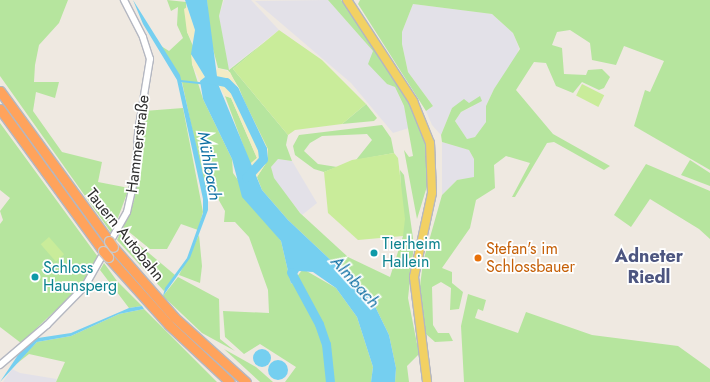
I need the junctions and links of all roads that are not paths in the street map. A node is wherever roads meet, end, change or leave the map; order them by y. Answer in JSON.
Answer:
{"nodes":[{"id":1,"x":124,"y":0,"type":"edge"},
{"id":2,"x":347,"y":0,"type":"edge"},
{"id":3,"x":0,"y":91,"type":"edge"},
{"id":4,"x":0,"y":109,"type":"edge"},
{"id":5,"x":0,"y":365,"type":"edge"},
{"id":6,"x":426,"y":381,"type":"edge"},
{"id":7,"x":230,"y":382,"type":"edge"},
{"id":8,"x":246,"y":382,"type":"edge"}],
"edges":[{"from":1,"to":5,"type":"street","name":"Hammerstraße"},
{"from":2,"to":6,"type":"main road"},
{"from":3,"to":8,"type":"highway","name":"Tauern Autobahn"},
{"from":4,"to":7,"type":"highway","name":"Tauern Autobahn"}]}
